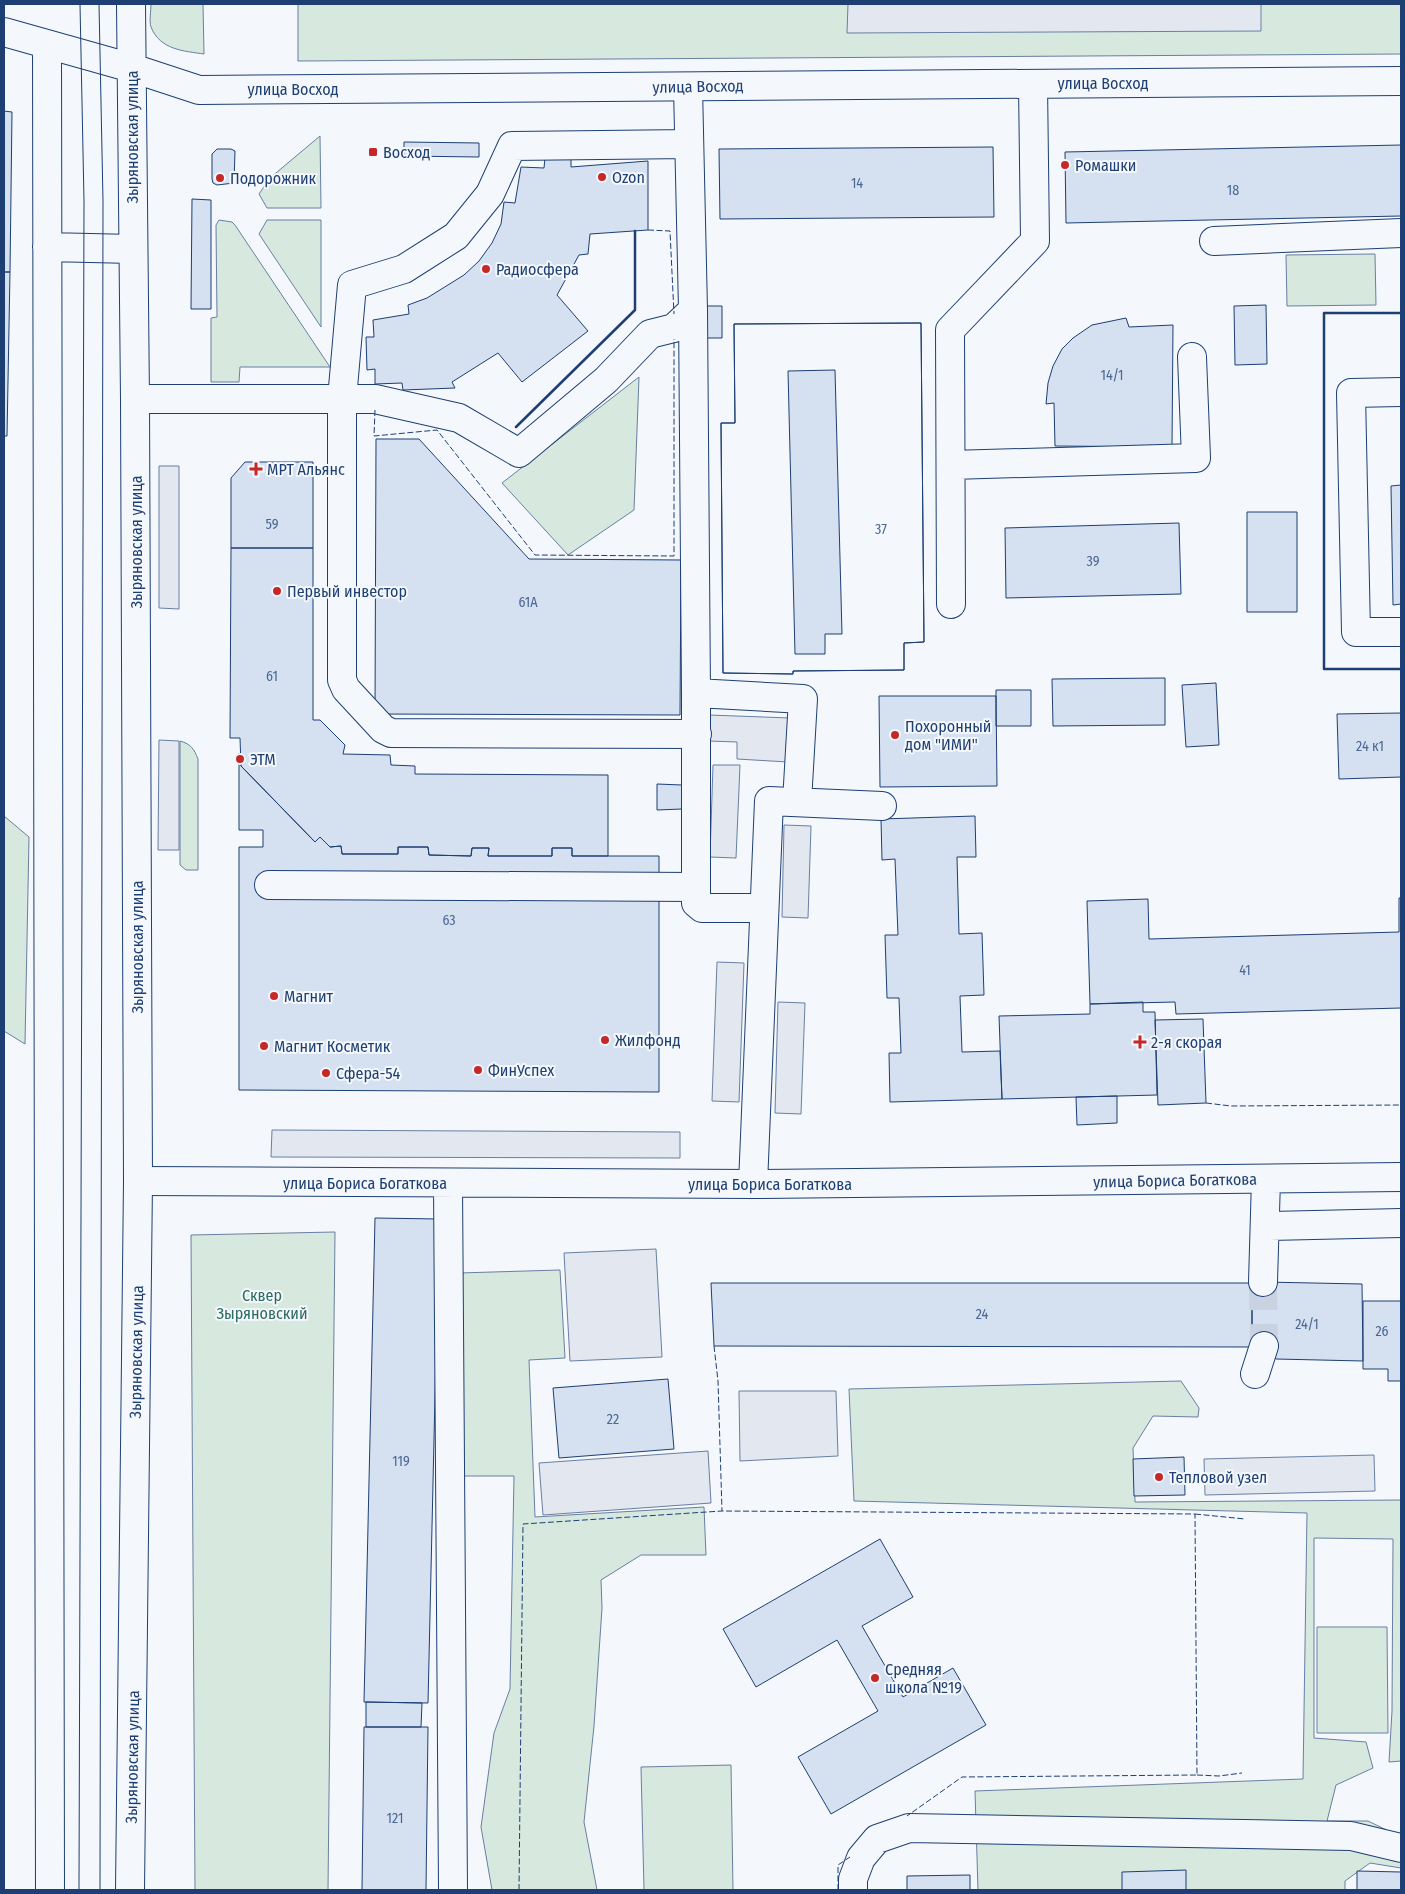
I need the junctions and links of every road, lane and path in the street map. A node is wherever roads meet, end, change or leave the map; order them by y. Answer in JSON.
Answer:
{"nodes":[{"id":1,"x":131,"y":4,"type":"edge"},
{"id":2,"x":4,"y":32,"type":"edge"},
{"id":3,"x":47,"y":45,"type":"junction"},
{"id":4,"x":132,"y":68,"type":"junction"},
{"id":5,"x":1401,"y":81,"type":"edge"},
{"id":6,"x":1033,"y":84,"type":"junction"},
{"id":7,"x":688,"y":87,"type":"junction"},
{"id":8,"x":690,"y":144,"type":"junction"},
{"id":9,"x":1401,"y":232,"type":"edge"},
{"id":10,"x":1214,"y":242,"type":"dead end"},
{"id":11,"x":47,"y":247,"type":"junction"},
{"id":12,"x":133,"y":249,"type":"junction"},
{"id":13,"x":693,"y":310,"type":"junction"},
{"id":14,"x":1192,"y":357,"type":"dead end"},
{"id":15,"x":1401,"y":392,"type":"edge"},
{"id":16,"x":135,"y":399,"type":"junction"},
{"id":17,"x":342,"y":399,"type":"junction"},
{"id":18,"x":950,"y":465,"type":"junction"},
{"id":19,"x":951,"y":604,"type":"dead end"},
{"id":20,"x":1401,"y":632,"type":"edge"},
{"id":21,"x":696,"y":693,"type":"junction"},
{"id":22,"x":697,"y":734,"type":"junction"},
{"id":23,"x":797,"y":802,"type":"junction"},
{"id":24,"x":882,"y":806,"type":"dead end"},
{"id":25,"x":269,"y":885,"type":"dead end"},
{"id":26,"x":696,"y":887,"type":"junction"},
{"id":27,"x":764,"y":908,"type":"junction"},
{"id":28,"x":1401,"y":1177,"type":"edge"},
{"id":29,"x":1266,"y":1179,"type":"junction"},
{"id":30,"x":138,"y":1181,"type":"junction"},
{"id":31,"x":448,"y":1184,"type":"junction"},
{"id":32,"x":753,"y":1184,"type":"junction"},
{"id":33,"x":1401,"y":1224,"type":"edge"},
{"id":34,"x":1265,"y":1226,"type":"junction"},
{"id":35,"x":1263,"y":1282,"type":"tunnel mouth"},
{"id":36,"x":1264,"y":1346,"type":"tunnel mouth"},
{"id":37,"x":1255,"y":1374,"type":"dead end"},
{"id":38,"x":1401,"y":1848,"type":"edge"},
{"id":39,"x":50,"y":1890,"type":"edge"},
{"id":40,"x":130,"y":1890,"type":"edge"},
{"id":41,"x":453,"y":1890,"type":"edge"},
{"id":42,"x":853,"y":1890,"type":"edge"}],
"edges":[{"from":1,"to":4,"type":"main road","name":"Зыряновская улица"},
{"from":2,"to":3,"type":"main road","name":"улица Восход"},
{"from":3,"to":4,"type":"main road","name":"улица Восход"},
{"from":3,"to":11,"type":"main road"},
{"from":4,"to":7,"type":"main road","name":"улица Восход"},
{"from":4,"to":12,"type":"main road","name":"Зыряновская улица"},
{"from":5,"to":6,"type":"main road","name":"улица Восход"},
{"from":6,"to":7,"type":"main road","name":"улица Восход"},
{"from":6,"to":18,"type":"main road"},
{"from":7,"to":8,"type":"main road"},
{"from":8,"to":13,"type":"main road"},
{"from":8,"to":17,"type":"main road"},
{"from":9,"to":10,"type":"main road"},
{"from":11,"to":12,"type":"main road"},
{"from":11,"to":39,"type":"main road"},
{"from":12,"to":16,"type":"main road","name":"Зыряновская улица"},
{"from":13,"to":17,"type":"main road"},
{"from":13,"to":21,"type":"main road"},
{"from":14,"to":18,"type":"main road"},
{"from":15,"to":20,"type":"main road"},
{"from":16,"to":17,"type":"main road"},
{"from":16,"to":30,"type":"main road","name":"Зыряновская улица"},
{"from":17,"to":22,"type":"main road"},
{"from":18,"to":19,"type":"main road"},
{"from":21,"to":22,"type":"main road"},
{"from":21,"to":23,"type":"main road"},
{"from":22,"to":26,"type":"main road"},
{"from":23,"to":24,"type":"main road"},
{"from":23,"to":27,"type":"main road"},
{"from":25,"to":26,"type":"main road"},
{"from":26,"to":27,"type":"main road"},
{"from":27,"to":32,"type":"main road"},
{"from":28,"to":29,"type":"main road","name":"улица Бориса Богаткова"},
{"from":29,"to":32,"type":"main road","name":"улица Бориса Богаткова"},
{"from":29,"to":34,"type":"main road"},
{"from":30,"to":31,"type":"main road","name":"улица Бориса Богаткова"},
{"from":30,"to":40,"type":"main road","name":"Зыряновская улица"},
{"from":31,"to":32,"type":"main road","name":"улица Бориса Богаткова"},
{"from":31,"to":41,"type":"main road"},
{"from":33,"to":34,"type":"main road"},
{"from":34,"to":35,"type":"main road"},
{"from":36,"to":37,"type":"main road"},
{"from":38,"to":42,"type":"main road"}]}
